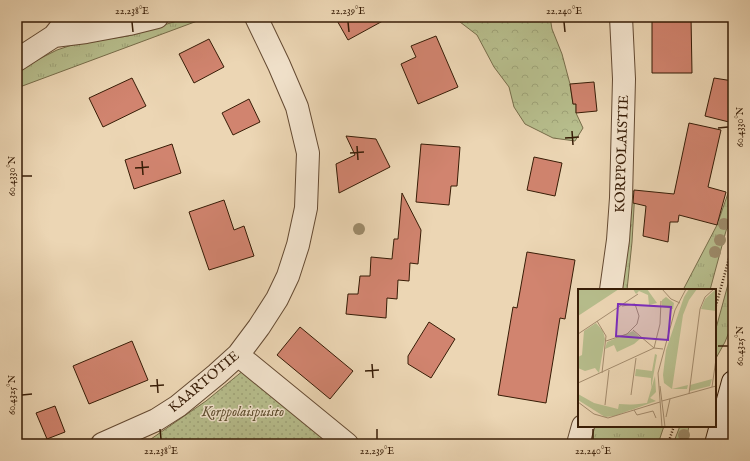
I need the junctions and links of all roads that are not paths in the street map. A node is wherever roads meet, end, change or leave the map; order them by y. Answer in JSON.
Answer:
{"nodes":[{"id":1,"x":69,"y":17,"type":"edge"},
{"id":2,"x":156,"y":17,"type":"edge"},
{"id":3,"x":256,"y":17,"type":"edge"},
{"id":4,"x":621,"y":17,"type":"edge"},
{"id":5,"x":54,"y":36,"type":"junction"},
{"id":6,"x":17,"y":60,"type":"edge"},
{"id":7,"x":611,"y":289,"type":"edge"},
{"id":8,"x":238,"y":355,"type":"junction"},
{"id":9,"x":733,"y":382,"type":"edge"},
{"id":10,"x":583,"y":427,"type":"edge"},
{"id":11,"x":102,"y":444,"type":"edge"},
{"id":12,"x":348,"y":444,"type":"edge"},
{"id":13,"x":578,"y":444,"type":"edge"},
{"id":14,"x":716,"y":444,"type":"edge"}],
"edges":[{"from":1,"to":5,"type":"street"},
{"from":2,"to":5,"type":"street"},
{"from":3,"to":8,"type":"street","name":"KAARTOTIE"},
{"from":4,"to":7,"type":"street","name":"KORPPOLAISTIE"},
{"from":5,"to":6,"type":"street"},
{"from":8,"to":11,"type":"street","name":"KAARTOTIE"},
{"from":8,"to":12,"type":"street"},
{"from":9,"to":14,"type":"street"},
{"from":10,"to":13,"type":"street"}]}
